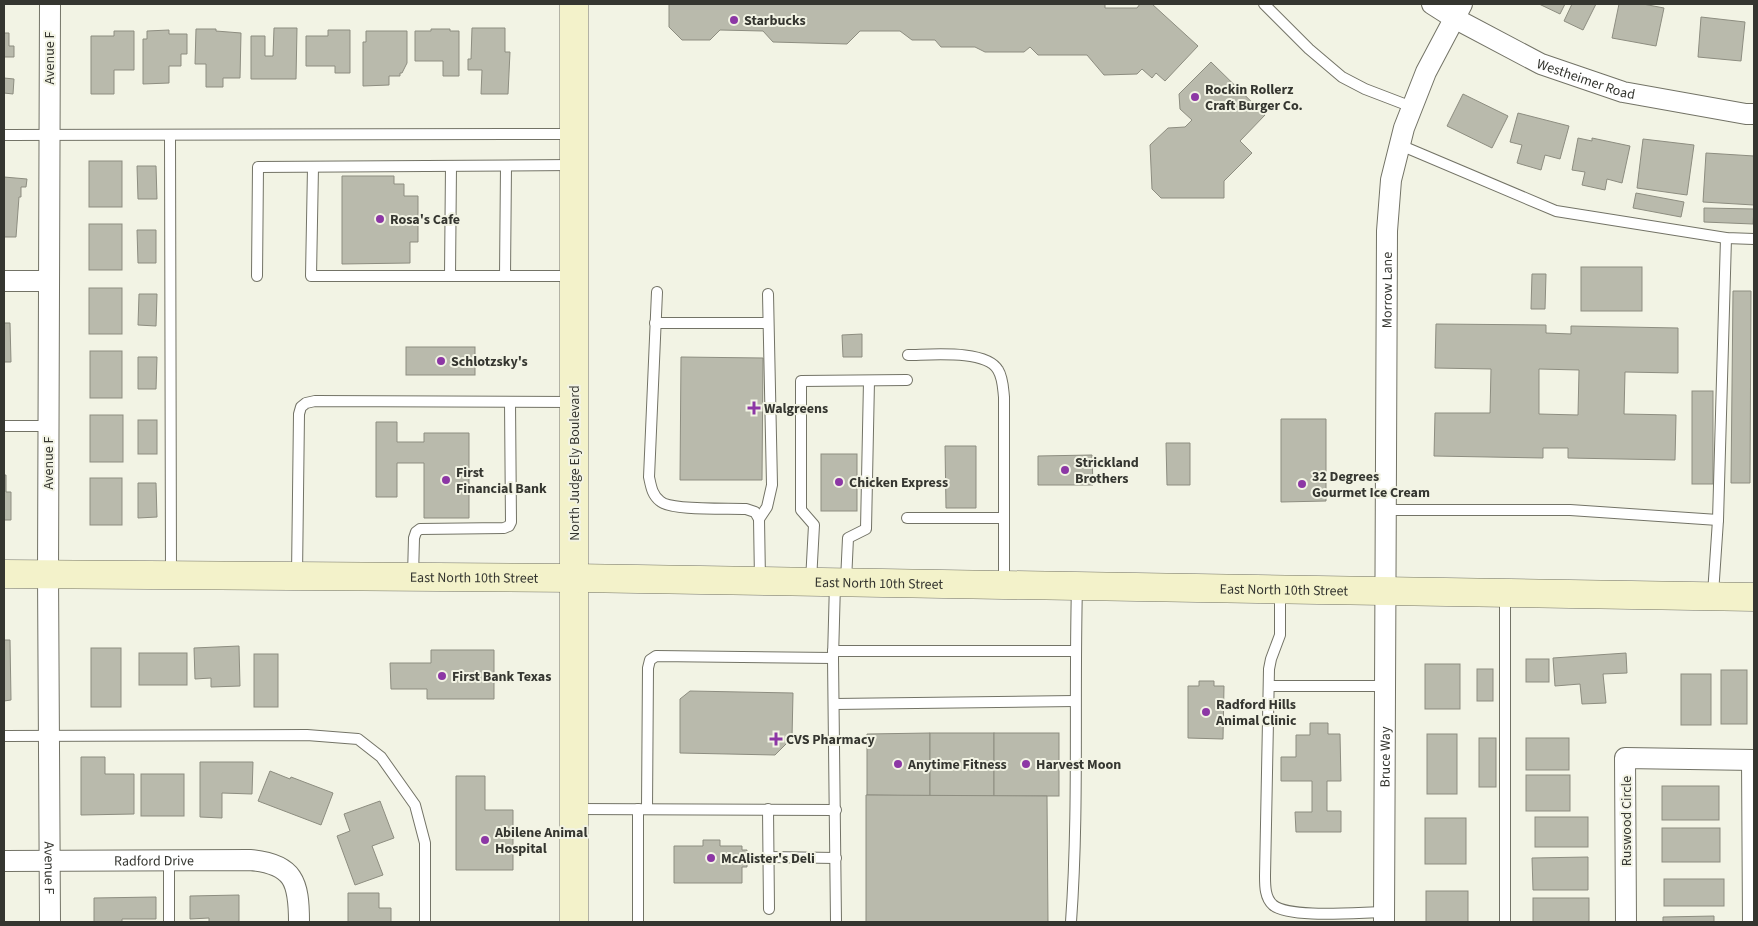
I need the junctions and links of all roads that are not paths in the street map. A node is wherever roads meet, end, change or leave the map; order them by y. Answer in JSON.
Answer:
{"nodes":[{"id":1,"x":50,"y":4,"type":"edge"},
{"id":2,"x":574,"y":4,"type":"edge"},
{"id":3,"x":1264,"y":4,"type":"edge"},
{"id":4,"x":1432,"y":4,"type":"edge"},
{"id":5,"x":1458,"y":11,"type":"edge"},
{"id":6,"x":1412,"y":107,"type":"junction"},
{"id":7,"x":1754,"y":114,"type":"edge"},
{"id":8,"x":574,"y":134,"type":"junction"},
{"id":9,"x":170,"y":135,"type":"junction"},
{"id":10,"x":4,"y":136,"type":"edge"},
{"id":11,"x":49,"y":136,"type":"junction"},
{"id":12,"x":1400,"y":145,"type":"junction"},
{"id":13,"x":574,"y":165,"type":"junction"},
{"id":14,"x":451,"y":166,"type":"junction"},
{"id":15,"x":506,"y":166,"type":"junction"},
{"id":16,"x":313,"y":167,"type":"junction"},
{"id":17,"x":1726,"y":238,"type":"junction"},
{"id":18,"x":1754,"y":239,"type":"edge"},
{"id":19,"x":257,"y":276,"type":"dead end"},
{"id":20,"x":450,"y":276,"type":"junction"},
{"id":21,"x":505,"y":276,"type":"junction"},
{"id":22,"x":574,"y":276,"type":"junction"},
{"id":23,"x":4,"y":281,"type":"edge"},
{"id":24,"x":48,"y":281,"type":"junction"},
{"id":25,"x":657,"y":292,"type":"dead end"},
{"id":26,"x":768,"y":294,"type":"dead end"},
{"id":27,"x":655,"y":323,"type":"junction"},
{"id":28,"x":768,"y":323,"type":"junction"},
{"id":29,"x":908,"y":355,"type":"dead end"},
{"id":30,"x":907,"y":380,"type":"dead end"},
{"id":31,"x":869,"y":381,"type":"junction"},
{"id":32,"x":510,"y":402,"type":"junction"},
{"id":33,"x":574,"y":402,"type":"junction"},
{"id":34,"x":4,"y":426,"type":"edge"},
{"id":35,"x":48,"y":426,"type":"junction"},
{"id":36,"x":1385,"y":510,"type":"junction"},
{"id":37,"x":907,"y":518,"type":"dead end"},
{"id":38,"x":1003,"y":518,"type":"junction"},
{"id":39,"x":759,"y":519,"type":"junction"},
{"id":40,"x":1718,"y":520,"type":"junction"},
{"id":41,"x":4,"y":574,"type":"edge"},
{"id":42,"x":48,"y":574,"type":"junction"},
{"id":43,"x":171,"y":575,"type":"junction"},
{"id":44,"x":297,"y":576,"type":"junction"},
{"id":45,"x":413,"y":577,"type":"junction"},
{"id":46,"x":574,"y":578,"type":"junction"},
{"id":47,"x":760,"y":581,"type":"junction"},
{"id":48,"x":831,"y":582,"type":"junction"},
{"id":49,"x":1004,"y":585,"type":"junction"},
{"id":50,"x":1077,"y":586,"type":"junction"},
{"id":51,"x":1280,"y":590,"type":"junction"},
{"id":52,"x":1385,"y":591,"type":"junction"},
{"id":53,"x":1505,"y":593,"type":"junction"},
{"id":54,"x":1713,"y":596,"type":"junction"},
{"id":55,"x":1754,"y":597,"type":"edge"},
{"id":56,"x":1075,"y":651,"type":"junction"},
{"id":57,"x":833,"y":654,"type":"junction"},
{"id":58,"x":1269,"y":686,"type":"junction"},
{"id":59,"x":1384,"y":686,"type":"junction"},
{"id":60,"x":1075,"y":701,"type":"junction"},
{"id":61,"x":834,"y":704,"type":"junction"},
{"id":62,"x":4,"y":736,"type":"edge"},
{"id":63,"x":49,"y":736,"type":"junction"},
{"id":64,"x":1753,"y":760,"type":"edge"},
{"id":65,"x":574,"y":809,"type":"junction"},
{"id":66,"x":643,"y":809,"type":"junction"},
{"id":67,"x":768,"y":809,"type":"junction"},
{"id":68,"x":836,"y":810,"type":"junction"},
{"id":69,"x":768,"y":857,"type":"junction"},
{"id":70,"x":836,"y":858,"type":"junction"},
{"id":71,"x":4,"y":861,"type":"edge"},
{"id":72,"x":50,"y":861,"type":"junction"},
{"id":73,"x":169,"y":861,"type":"junction"},
{"id":74,"x":769,"y":908,"type":"dead end"},
{"id":75,"x":1384,"y":917,"type":"edge"},
{"id":76,"x":50,"y":922,"type":"edge"},
{"id":77,"x":169,"y":922,"type":"edge"},
{"id":78,"x":299,"y":922,"type":"edge"},
{"id":79,"x":425,"y":922,"type":"edge"},
{"id":80,"x":574,"y":922,"type":"edge"},
{"id":81,"x":638,"y":922,"type":"edge"},
{"id":82,"x":836,"y":922,"type":"edge"},
{"id":83,"x":1071,"y":922,"type":"edge"},
{"id":84,"x":1506,"y":922,"type":"edge"},
{"id":85,"x":1626,"y":922,"type":"edge"},
{"id":86,"x":1752,"y":922,"type":"edge"}],
"edges":[{"from":1,"to":11,"type":"street","name":"Avenue F"},
{"from":2,"to":8,"type":"main road","name":"North Judge Ely Boulevard"},
{"from":3,"to":6,"type":"lane"},
{"from":4,"to":5,"type":"street","name":"Westheimer Road"},
{"from":5,"to":6,"type":"street","name":"Morrow Lane"},
{"from":5,"to":7,"type":"street","name":"Westheimer Road"},
{"from":6,"to":12,"type":"street","name":"Morrow Lane"},
{"from":8,"to":9,"type":"lane"},
{"from":8,"to":13,"type":"main road","name":"North Judge Ely Boulevard"},
{"from":9,"to":11,"type":"lane"},
{"from":9,"to":43,"type":"lane"},
{"from":10,"to":11,"type":"lane"},
{"from":11,"to":24,"type":"street","name":"Avenue F"},
{"from":12,"to":17,"type":"lane"},
{"from":12,"to":36,"type":"street","name":"Morrow Lane"},
{"from":13,"to":15,"type":"lane"},
{"from":13,"to":22,"type":"main road","name":"North Judge Ely Boulevard"},
{"from":14,"to":15,"type":"lane"},
{"from":14,"to":16,"type":"lane"},
{"from":14,"to":20,"type":"lane"},
{"from":15,"to":21,"type":"lane"},
{"from":16,"to":19,"type":"lane"},
{"from":16,"to":20,"type":"lane"},
{"from":17,"to":18,"type":"lane"},
{"from":17,"to":40,"type":"lane"},
{"from":20,"to":21,"type":"lane"},
{"from":21,"to":22,"type":"lane"},
{"from":22,"to":33,"type":"main road","name":"North Judge Ely Boulevard"},
{"from":23,"to":24,"type":"street"},
{"from":24,"to":35,"type":"street","name":"Avenue F"},
{"from":25,"to":27,"type":"lane"},
{"from":26,"to":28,"type":"lane"},
{"from":27,"to":28,"type":"lane"},
{"from":27,"to":39,"type":"lane"},
{"from":28,"to":39,"type":"lane"},
{"from":29,"to":38,"type":"lane"},
{"from":30,"to":31,"type":"lane"},
{"from":31,"to":48,"type":"lane"},
{"from":31,"to":48,"type":"lane"},
{"from":32,"to":33,"type":"lane"},
{"from":32,"to":44,"type":"lane"},
{"from":32,"to":45,"type":"lane"},
{"from":33,"to":46,"type":"main road","name":"North Judge Ely Boulevard"},
{"from":34,"to":35,"type":"lane"},
{"from":35,"to":42,"type":"street","name":"Avenue F"},
{"from":36,"to":40,"type":"lane"},
{"from":36,"to":52,"type":"street","name":"Morrow Lane"},
{"from":37,"to":38,"type":"lane"},
{"from":38,"to":49,"type":"lane"},
{"from":39,"to":47,"type":"lane"},
{"from":40,"to":54,"type":"lane"},
{"from":41,"to":42,"type":"main road","name":"East North 10th Street"},
{"from":42,"to":43,"type":"main road","name":"East North 10th Street"},
{"from":42,"to":63,"type":"street","name":"Avenue F"},
{"from":43,"to":44,"type":"main road","name":"East North 10th Street"},
{"from":44,"to":45,"type":"main road","name":"East North 10th Street"},
{"from":45,"to":46,"type":"main road","name":"East North 10th Street"},
{"from":46,"to":47,"type":"main road","name":"East North 10th Street"},
{"from":46,"to":65,"type":"main road","name":"North Judge Ely Boulevard"},
{"from":47,"to":48,"type":"main road","name":"East North 10th Street"},
{"from":48,"to":49,"type":"main road","name":"East North 10th Street"},
{"from":48,"to":57,"type":"lane"},
{"from":49,"to":50,"type":"main road","name":"East North 10th Street"},
{"from":50,"to":51,"type":"main road","name":"East North 10th Street"},
{"from":50,"to":56,"type":"lane"},
{"from":51,"to":52,"type":"main road","name":"East North 10th Street"},
{"from":51,"to":58,"type":"lane"},
{"from":52,"to":53,"type":"main road","name":"East North 10th Street"},
{"from":52,"to":59,"type":"street","name":"Bruce Way"},
{"from":53,"to":54,"type":"main road","name":"East North 10th Street"},
{"from":53,"to":84,"type":"lane"},
{"from":54,"to":55,"type":"main road","name":"East North 10th Street"},
{"from":56,"to":57,"type":"lane"},
{"from":56,"to":60,"type":"lane"},
{"from":57,"to":61,"type":"lane"},
{"from":57,"to":66,"type":"lane"},
{"from":58,"to":59,"type":"lane"},
{"from":58,"to":75,"type":"lane"},
{"from":59,"to":75,"type":"street","name":"Bruce Way"},
{"from":60,"to":61,"type":"lane"},
{"from":60,"to":83,"type":"lane"},
{"from":61,"to":68,"type":"lane"},
{"from":62,"to":63,"type":"lane"},
{"from":63,"to":72,"type":"street","name":"Avenue F"},
{"from":63,"to":79,"type":"lane"},
{"from":64,"to":85,"type":"street","name":"Ruswood Circle"},
{"from":64,"to":86,"type":"street"},
{"from":65,"to":66,"type":"lane"},
{"from":65,"to":80,"type":"main road","name":"North Judge Ely Boulevard"},
{"from":66,"to":67,"type":"lane"},
{"from":66,"to":81,"type":"lane"},
{"from":67,"to":68,"type":"lane"},
{"from":67,"to":69,"type":"lane"},
{"from":68,"to":70,"type":"lane"},
{"from":69,"to":70,"type":"lane"},
{"from":69,"to":74,"type":"lane"},
{"from":70,"to":82,"type":"lane"},
{"from":71,"to":72,"type":"street","name":"Radford Drive"},
{"from":72,"to":73,"type":"street","name":"Radford Drive"},
{"from":72,"to":76,"type":"street","name":"Avenue F"},
{"from":73,"to":77,"type":"lane"},
{"from":73,"to":78,"type":"street","name":"Radford Drive"}]}
